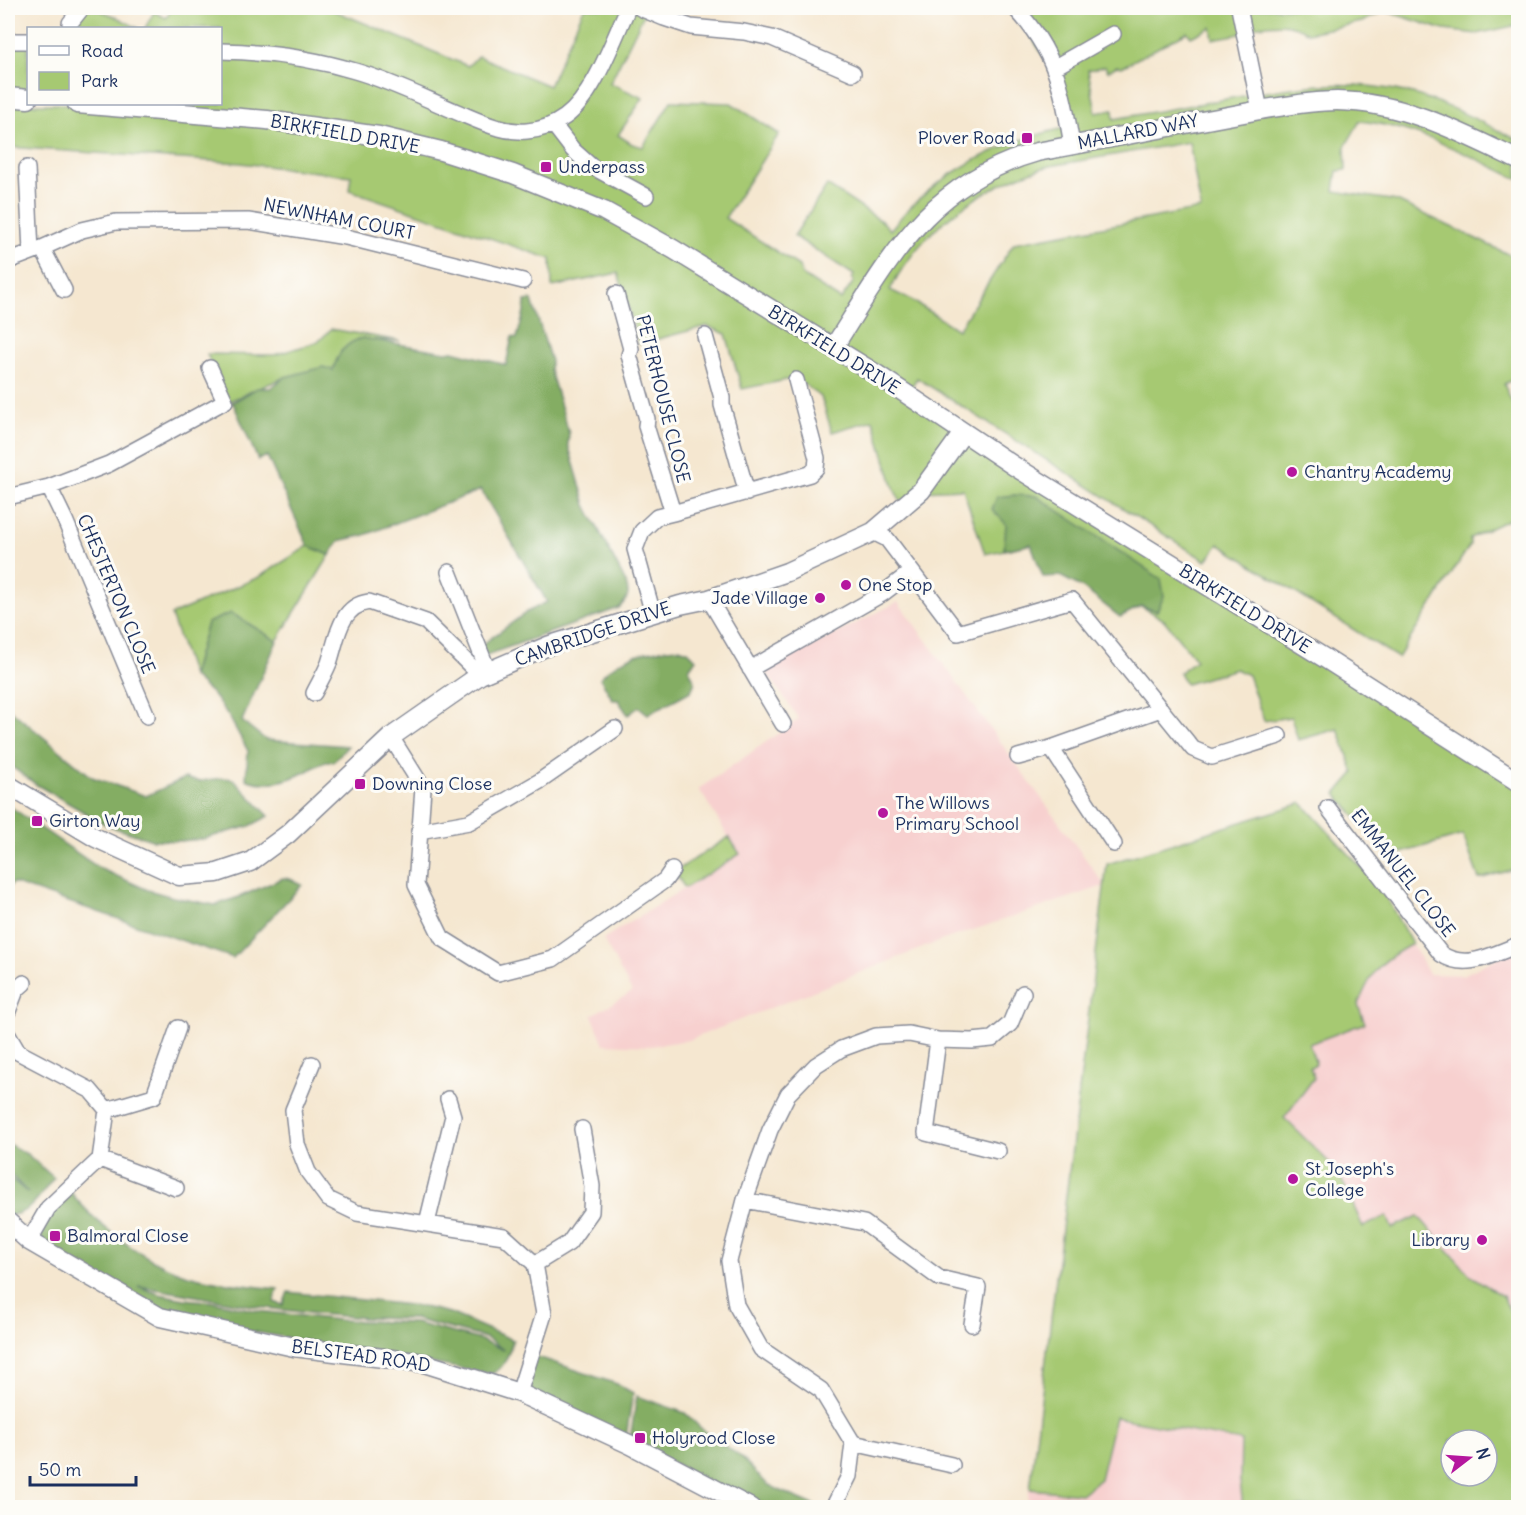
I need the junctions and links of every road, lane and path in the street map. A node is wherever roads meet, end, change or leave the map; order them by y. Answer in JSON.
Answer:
{"nodes":[{"id":1,"x":82,"y":8,"type":"edge"},
{"id":2,"x":628,"y":8,"type":"edge"},
{"id":3,"x":640,"y":8,"type":"edge"},
{"id":4,"x":1015,"y":8,"type":"edge"},
{"id":5,"x":1239,"y":8,"type":"edge"},
{"id":6,"x":69,"y":27,"type":"edge"},
{"id":7,"x":1113,"y":34,"type":"dead end"},
{"id":8,"x":8,"y":41,"type":"edge"},
{"id":9,"x":27,"y":42,"type":"edge"},
{"id":10,"x":222,"y":51,"type":"edge"},
{"id":11,"x":1055,"y":68,"type":"junction"},
{"id":12,"x":853,"y":73,"type":"dead end"},
{"id":13,"x":8,"y":98,"type":"edge"},
{"id":14,"x":27,"y":99,"type":"edge"},
{"id":15,"x":89,"y":105,"type":"edge"},
{"id":16,"x":1260,"y":110,"type":"junction"},
{"id":17,"x":553,"y":124,"type":"junction"},
{"id":18,"x":1072,"y":145,"type":"junction"},
{"id":19,"x":1518,"y":160,"type":"edge"},
{"id":20,"x":27,"y":168,"type":"dead end"},
{"id":21,"x":646,"y":196,"type":"dead end"},
{"id":22,"x":37,"y":250,"type":"junction"},
{"id":23,"x":8,"y":261,"type":"edge"},
{"id":24,"x":523,"y":281,"type":"dead end"},
{"id":25,"x":64,"y":290,"type":"dead end"},
{"id":26,"x":616,"y":294,"type":"dead end"},
{"id":27,"x":705,"y":336,"type":"dead end"},
{"id":28,"x":832,"y":348,"type":"junction"},
{"id":29,"x":210,"y":368,"type":"dead end"},
{"id":30,"x":796,"y":380,"type":"dead end"},
{"id":31,"x":963,"y":434,"type":"junction"},
{"id":32,"x":49,"y":487,"type":"junction"},
{"id":33,"x":747,"y":493,"type":"junction"},
{"id":34,"x":8,"y":497,"type":"edge"},
{"id":35,"x":673,"y":513,"type":"junction"},
{"id":36,"x":873,"y":532,"type":"junction"},
{"id":37,"x":449,"y":572,"type":"dead end"},
{"id":38,"x":911,"y":572,"type":"junction"},
{"id":39,"x":709,"y":599,"type":"junction"},
{"id":40,"x":653,"y":614,"type":"junction"},
{"id":41,"x":750,"y":669,"type":"junction"},
{"id":42,"x":484,"y":673,"type":"junction"},
{"id":43,"x":314,"y":693,"type":"dead end"},
{"id":44,"x":1161,"y":710,"type":"junction"},
{"id":45,"x":147,"y":716,"type":"dead end"},
{"id":46,"x":783,"y":724,"type":"dead end"},
{"id":47,"x":615,"y":729,"type":"dead end"},
{"id":48,"x":392,"y":736,"type":"junction"},
{"id":49,"x":1280,"y":736,"type":"dead end"},
{"id":50,"x":1051,"y":748,"type":"junction"},
{"id":51,"x":1018,"y":757,"type":"dead end"},
{"id":52,"x":1518,"y":782,"type":"edge"},
{"id":53,"x":8,"y":785,"type":"edge"},
{"id":54,"x":1328,"y":808,"type":"dead end"},
{"id":55,"x":419,"y":831,"type":"junction"},
{"id":56,"x":1114,"y":844,"type":"dead end"},
{"id":57,"x":672,"y":870,"type":"dead end"},
{"id":58,"x":1518,"y":945,"type":"edge"},
{"id":59,"x":24,"y":983,"type":"dead end"},
{"id":60,"x":1023,"y":993,"type":"dead end"},
{"id":61,"x":8,"y":1011,"type":"edge"},
{"id":62,"x":178,"y":1028,"type":"dead end"},
{"id":63,"x":8,"y":1035,"type":"edge"},
{"id":64,"x":938,"y":1040,"type":"junction"},
{"id":65,"x":312,"y":1064,"type":"dead end"},
{"id":66,"x":448,"y":1099,"type":"dead end"},
{"id":67,"x":107,"y":1110,"type":"junction"},
{"id":68,"x":582,"y":1129,"type":"dead end"},
{"id":69,"x":998,"y":1151,"type":"dead end"},
{"id":70,"x":100,"y":1159,"type":"junction"},
{"id":71,"x":176,"y":1188,"type":"dead end"},
{"id":72,"x":745,"y":1200,"type":"junction"},
{"id":73,"x":8,"y":1222,"type":"edge"},
{"id":74,"x":427,"y":1223,"type":"junction"},
{"id":75,"x":28,"y":1241,"type":"junction"},
{"id":76,"x":535,"y":1264,"type":"junction"},
{"id":77,"x":972,"y":1324,"type":"dead end"},
{"id":78,"x":519,"y":1393,"type":"junction"},
{"id":79,"x":853,"y":1443,"type":"junction"},
{"id":80,"x":952,"y":1466,"type":"dead end"},
{"id":81,"x":751,"y":1508,"type":"edge"},
{"id":82,"x":833,"y":1508,"type":"edge"}],
"edges":[{"from":1,"to":6,"type":"street"},
{"from":2,"to":17,"type":"street"},
{"from":3,"to":12,"type":"street"},
{"from":4,"to":11,"type":"street"},
{"from":5,"to":16,"type":"street"},
{"from":7,"to":11,"type":"street"},
{"from":8,"to":9,"type":"street"},
{"from":10,"to":17,"type":"street"},
{"from":11,"to":18,"type":"street"},
{"from":13,"to":14,"type":"street"},
{"from":15,"to":28,"type":"street","name":"BIRKFIELD DRIVE"},
{"from":16,"to":18,"type":"street","name":"MALLARD WAY"},
{"from":16,"to":19,"type":"street","name":"MALLARD WAY"},
{"from":17,"to":21,"type":"street"},
{"from":18,"to":28,"type":"street","name":"MALLARD WAY"},
{"from":20,"to":22,"type":"street"},
{"from":22,"to":23,"type":"street","name":"NEWNHAM COURT"},
{"from":22,"to":24,"type":"street","name":"NEWNHAM COURT"},
{"from":22,"to":25,"type":"street"},
{"from":26,"to":35,"type":"street","name":"PETERHOUSE CLOSE"},
{"from":27,"to":33,"type":"street"},
{"from":28,"to":31,"type":"street","name":"BIRKFIELD DRIVE"},
{"from":29,"to":32,"type":"street"},
{"from":30,"to":33,"type":"street","name":"PETERHOUSE CLOSE"},
{"from":31,"to":36,"type":"street","name":"CAMBRIDGE DRIVE"},
{"from":31,"to":52,"type":"street","name":"BIRKFIELD DRIVE"},
{"from":32,"to":34,"type":"street"},
{"from":32,"to":45,"type":"street","name":"CHESTERTON CLOSE"},
{"from":33,"to":35,"type":"street","name":"PETERHOUSE CLOSE"},
{"from":35,"to":40,"type":"street","name":"PETERHOUSE CLOSE"},
{"from":36,"to":38,"type":"street"},
{"from":36,"to":39,"type":"street","name":"CAMBRIDGE DRIVE"},
{"from":37,"to":42,"type":"street"},
{"from":38,"to":41,"type":"street"},
{"from":38,"to":44,"type":"street"},
{"from":39,"to":40,"type":"street","name":"CAMBRIDGE DRIVE"},
{"from":39,"to":41,"type":"street"},
{"from":40,"to":42,"type":"street","name":"CAMBRIDGE DRIVE"},
{"from":41,"to":46,"type":"street"},
{"from":42,"to":43,"type":"street"},
{"from":42,"to":48,"type":"street","name":"CAMBRIDGE DRIVE"},
{"from":44,"to":49,"type":"street"},
{"from":44,"to":50,"type":"street"},
{"from":47,"to":55,"type":"street"},
{"from":48,"to":53,"type":"street","name":"CAMBRIDGE DRIVE"},
{"from":48,"to":55,"type":"street"},
{"from":50,"to":51,"type":"street"},
{"from":50,"to":56,"type":"street"},
{"from":54,"to":58,"type":"street","name":"EMMANUEL CLOSE"},
{"from":55,"to":57,"type":"street"},
{"from":59,"to":61,"type":"street"},
{"from":60,"to":64,"type":"street"},
{"from":62,"to":67,"type":"street"},
{"from":63,"to":67,"type":"street"},
{"from":64,"to":69,"type":"street"},
{"from":64,"to":72,"type":"street"},
{"from":65,"to":74,"type":"street"},
{"from":66,"to":74,"type":"street"},
{"from":67,"to":70,"type":"street"},
{"from":68,"to":76,"type":"street"},
{"from":70,"to":71,"type":"street"},
{"from":70,"to":75,"type":"street"},
{"from":72,"to":77,"type":"street"},
{"from":72,"to":79,"type":"street"},
{"from":73,"to":75,"type":"street","name":"BELSTEAD ROAD"},
{"from":74,"to":76,"type":"street"},
{"from":75,"to":78,"type":"street","name":"BELSTEAD ROAD"},
{"from":76,"to":78,"type":"street"},
{"from":78,"to":81,"type":"street","name":"BELSTEAD ROAD"},
{"from":79,"to":80,"type":"street"},
{"from":79,"to":82,"type":"street"}]}
